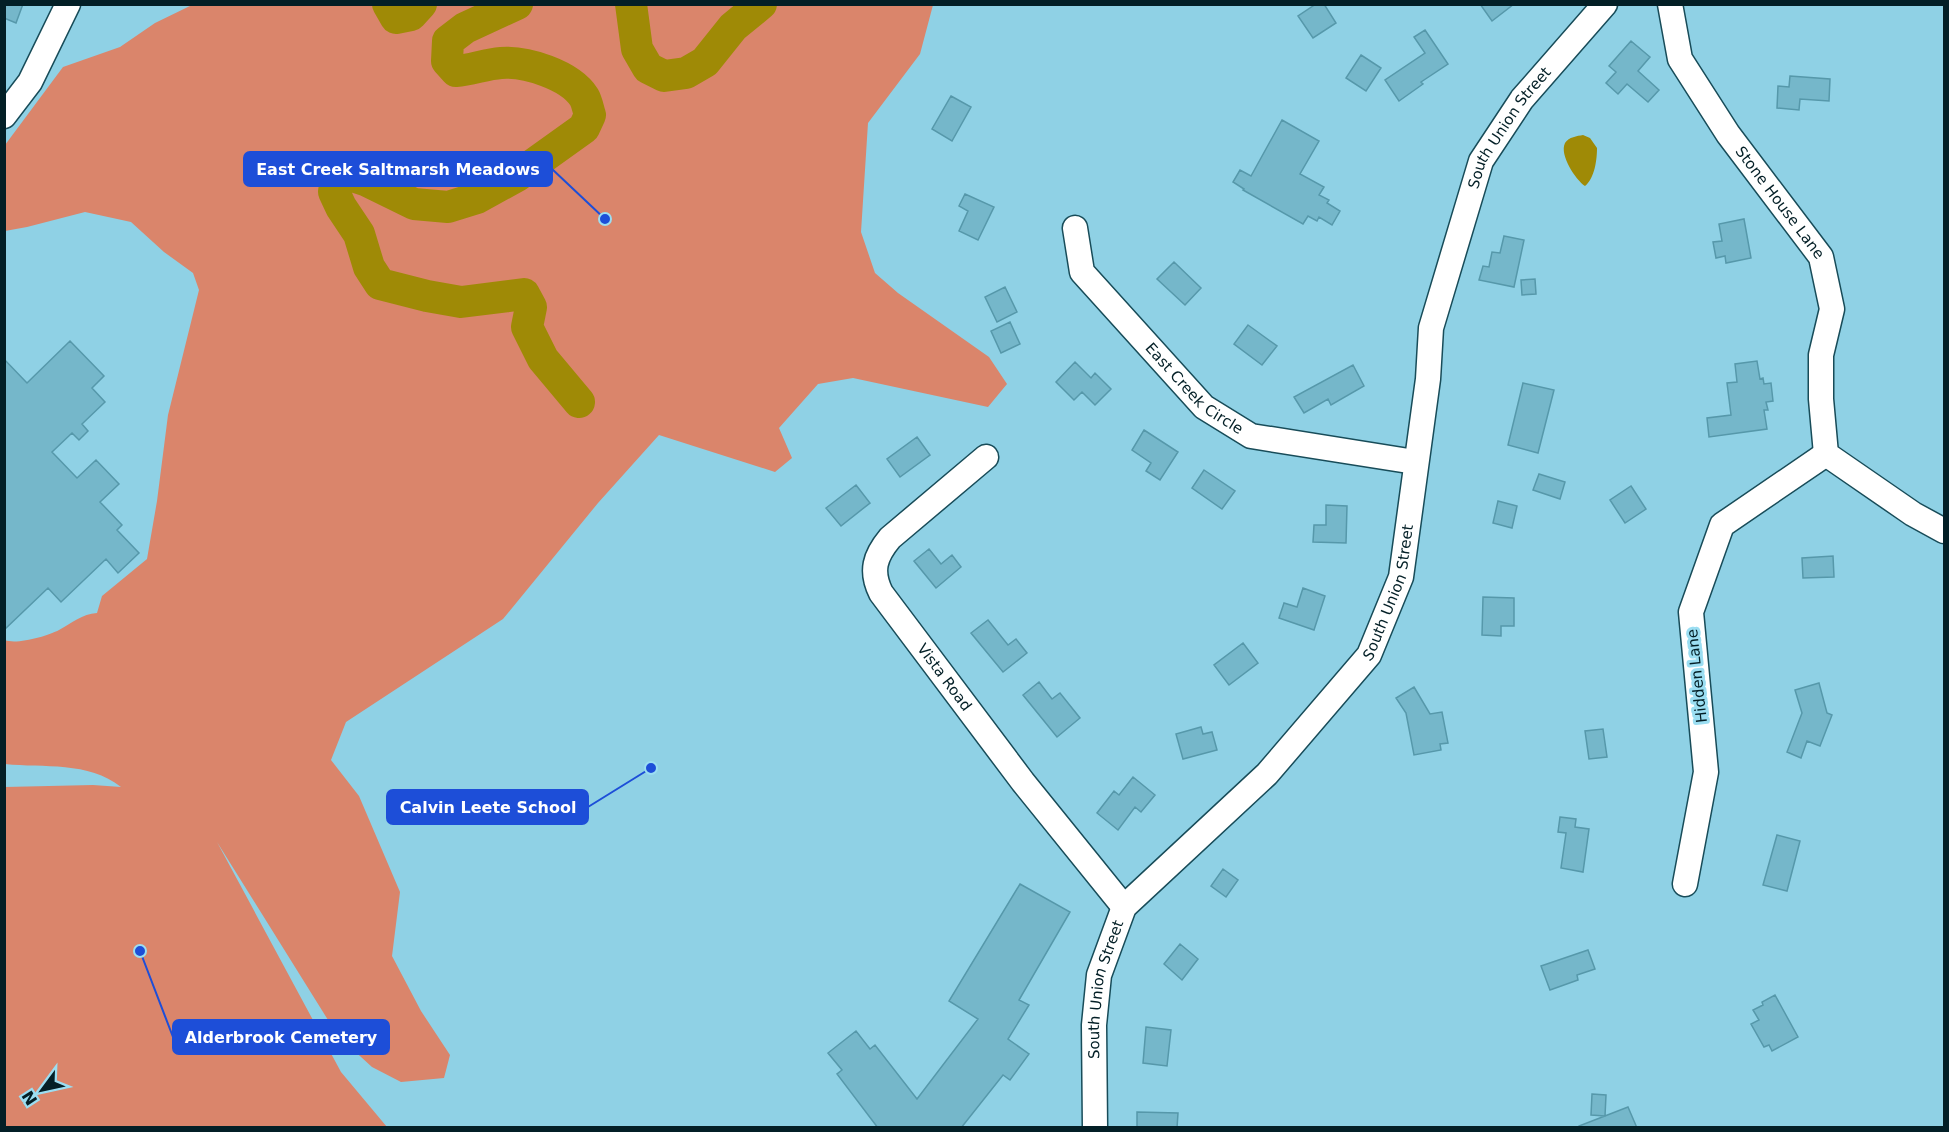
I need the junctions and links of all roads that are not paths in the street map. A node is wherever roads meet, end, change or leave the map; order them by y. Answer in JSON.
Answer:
{"nodes":[{"id":1,"x":68,"y":4,"type":"edge"},
{"id":2,"x":1605,"y":4,"type":"edge"},
{"id":3,"x":1670,"y":4,"type":"edge"},
{"id":4,"x":4,"y":116,"type":"edge"},
{"id":5,"x":1075,"y":228,"type":"dead end"},
{"id":6,"x":1826,"y":454,"type":"junction"},
{"id":7,"x":986,"y":457,"type":"dead end"},
{"id":8,"x":1415,"y":462,"type":"junction"},
{"id":9,"x":1944,"y":531,"type":"edge"},
{"id":10,"x":1685,"y":884,"type":"dead end"},
{"id":11,"x":1124,"y":907,"type":"junction"},
{"id":12,"x":1095,"y":1128,"type":"edge"}],
"edges":[{"from":1,"to":4,"type":"street"},
{"from":2,"to":8,"type":"street","name":"South Union Street"},
{"from":3,"to":6,"type":"street","name":"Stone House Lane"},
{"from":5,"to":8,"type":"street","name":"East Creek Circle"},
{"from":6,"to":9,"type":"street"},
{"from":6,"to":10,"type":"street","name":"Hidden Lane"},
{"from":7,"to":11,"type":"street","name":"Vista Road"},
{"from":8,"to":11,"type":"street","name":"South Union Street"},
{"from":11,"to":12,"type":"street","name":"South Union Street"}]}
